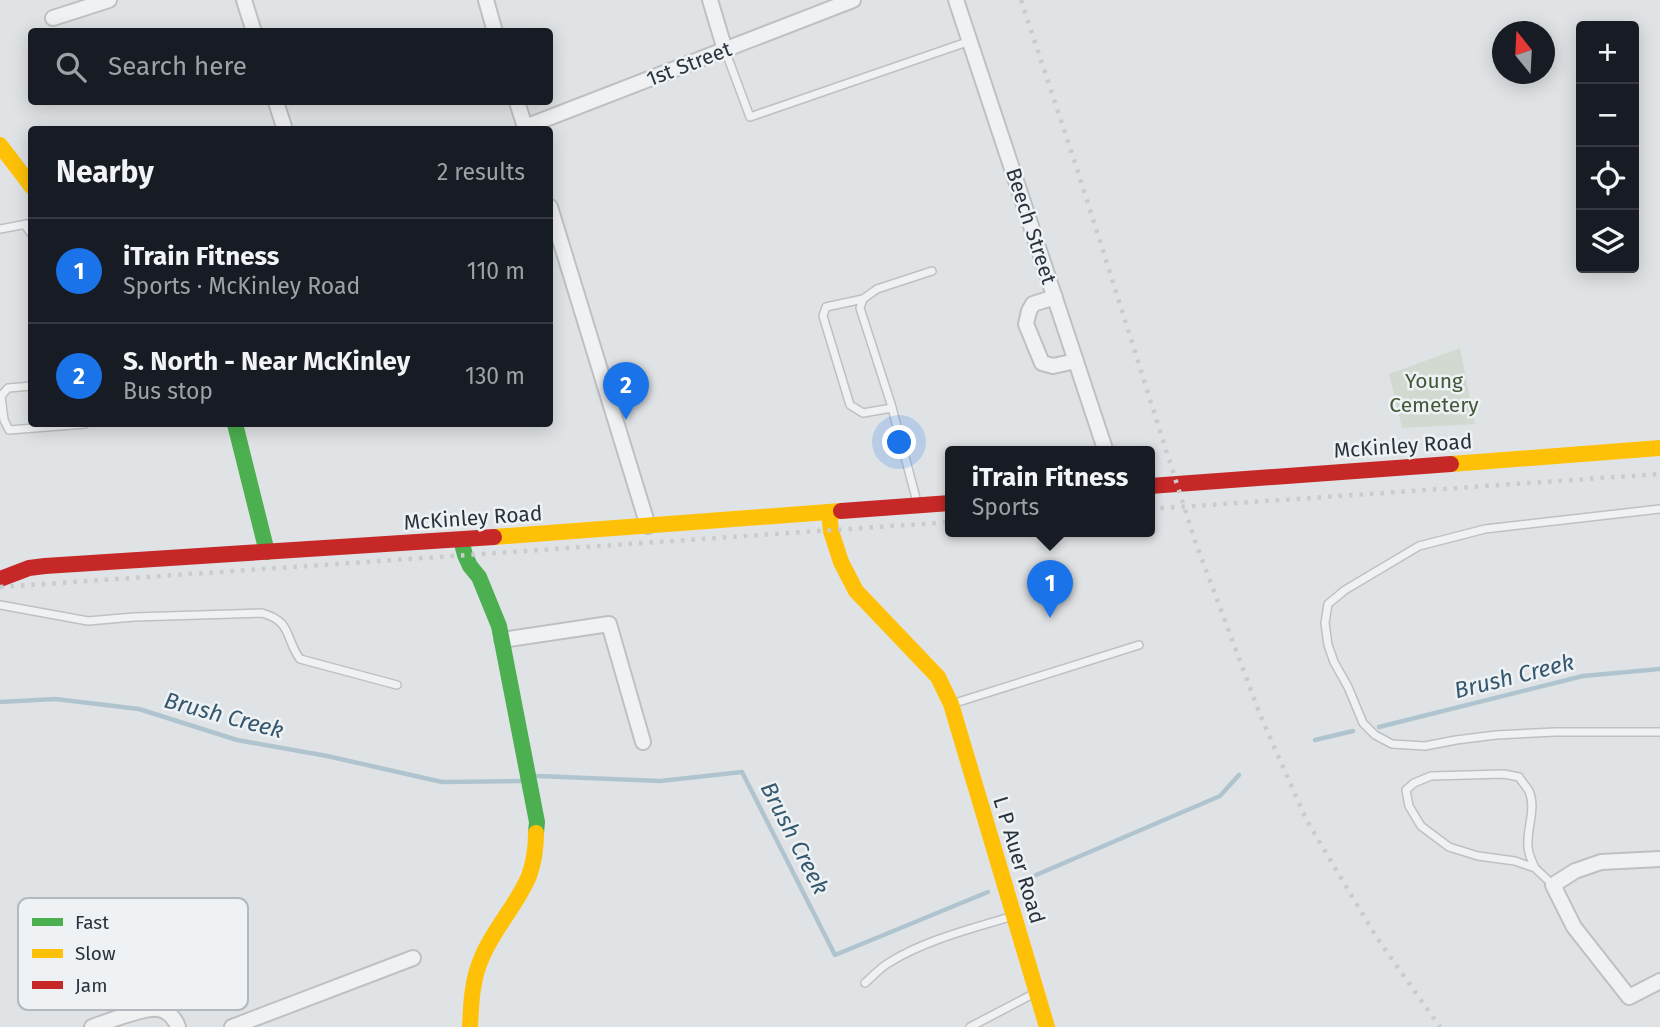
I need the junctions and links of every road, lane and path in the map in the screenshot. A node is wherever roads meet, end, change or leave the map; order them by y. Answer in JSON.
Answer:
{"nodes":[{"id":1,"x":108,"y":0,"type":"edge"},
{"id":2,"x":244,"y":0,"type":"edge"},
{"id":3,"x":486,"y":0,"type":"edge"},
{"id":4,"x":710,"y":0,"type":"edge"},
{"id":5,"x":853,"y":0,"type":"edge"},
{"id":6,"x":956,"y":0,"type":"edge"},
{"id":7,"x":53,"y":18,"type":"dead end"},
{"id":8,"x":253,"y":28,"type":"edge"},
{"id":9,"x":494,"y":28,"type":"edge"},
{"id":10,"x":970,"y":41,"type":"junction"},
{"id":11,"x":725,"y":50,"type":"junction"},
{"id":12,"x":277,"y":105,"type":"edge"},
{"id":13,"x":518,"y":105,"type":"edge"},
{"id":14,"x":284,"y":126,"type":"edge"},
{"id":15,"x":524,"y":126,"type":"edge"},
{"id":16,"x":530,"y":126,"type":"edge"},
{"id":17,"x":0,"y":145,"type":"edge"},
{"id":18,"x":28,"y":182,"type":"edge"},
{"id":19,"x":28,"y":224,"type":"edge"},
{"id":20,"x":553,"y":228,"type":"edge"},
{"id":21,"x":0,"y":229,"type":"edge"},
{"id":22,"x":556,"y":249,"type":"edge"},
{"id":23,"x":932,"y":271,"type":"dead end"},
{"id":24,"x":1055,"y":297,"type":"junction"},
{"id":25,"x":863,"y":299,"type":"junction"},
{"id":26,"x":1076,"y":361,"type":"junction"},
{"id":27,"x":28,"y":386,"type":"edge"},
{"id":28,"x":891,"y":408,"type":"junction"},
{"id":29,"x":47,"y":427,"type":"edge"},
{"id":30,"x":236,"y":427,"type":"edge"},
{"id":31,"x":1104,"y":446,"type":"edge"},
{"id":32,"x":1660,"y":448,"type":"edge"},
{"id":33,"x":1155,"y":485,"type":"edge"},
{"id":34,"x":945,"y":503,"type":"edge"},
{"id":35,"x":918,"y":506,"type":"junction"},
{"id":36,"x":1660,"y":509,"type":"edge"},
{"id":37,"x":829,"y":513,"type":"junction"},
{"id":38,"x":648,"y":526,"type":"junction"},
{"id":39,"x":461,"y":540,"type":"junction"},
{"id":40,"x":267,"y":552,"type":"junction"},
{"id":41,"x":0,"y":579,"type":"edge"},
{"id":42,"x":0,"y":605,"type":"edge"},
{"id":43,"x":502,"y":640,"type":"junction"},
{"id":44,"x":1139,"y":645,"type":"dead end"},
{"id":45,"x":397,"y":684,"type":"dead end"},
{"id":46,"x":951,"y":705,"type":"junction"},
{"id":47,"x":1660,"y":732,"type":"edge"},
{"id":48,"x":643,"y":743,"type":"dead end"},
{"id":49,"x":1660,"y":859,"type":"edge"},
{"id":50,"x":1535,"y":868,"type":"junction"},
{"id":51,"x":1553,"y":885,"type":"junction"},
{"id":52,"x":1014,"y":916,"type":"junction"},
{"id":53,"x":413,"y":958,"type":"dead end"},
{"id":54,"x":1660,"y":981,"type":"edge"},
{"id":55,"x":865,"y":983,"type":"dead end"},
{"id":56,"x":1036,"y":992,"type":"junction"},
{"id":57,"x":147,"y":1010,"type":"edge"},
{"id":58,"x":160,"y":1010,"type":"edge"},
{"id":59,"x":95,"y":1026,"type":"edge"},
{"id":60,"x":178,"y":1027,"type":"edge"},
{"id":61,"x":232,"y":1027,"type":"edge"},
{"id":62,"x":470,"y":1027,"type":"edge"},
{"id":63,"x":970,"y":1027,"type":"edge"},
{"id":64,"x":1047,"y":1027,"type":"edge"}],
"edges":[{"from":1,"to":7,"type":"street"},
{"from":2,"to":8,"type":"street"},
{"from":3,"to":9,"type":"street"},
{"from":4,"to":11,"type":"street"},
{"from":5,"to":11,"type":"street","name":"1st Street"},
{"from":6,"to":10,"type":"street","name":"Beech Street"},
{"from":10,"to":11,"type":"lane"},
{"from":10,"to":24,"type":"street","name":"Beech Street"},
{"from":11,"to":16,"type":"street","name":"1st Street"},
{"from":12,"to":14,"type":"street"},
{"from":13,"to":15,"type":"street"},
{"from":17,"to":18,"type":"street"},
{"from":19,"to":21,"type":"lane"},
{"from":20,"to":22,"type":"street"},
{"from":22,"to":38,"type":"street"},
{"from":23,"to":25,"type":"lane"},
{"from":24,"to":26,"type":"street","name":"Beech Street"},
{"from":24,"to":26,"type":"street"},
{"from":25,"to":28,"type":"lane"},
{"from":25,"to":28,"type":"lane"},
{"from":26,"to":31,"type":"street","name":"Beech Street"},
{"from":27,"to":29,"type":"lane"},
{"from":28,"to":35,"type":"lane"},
{"from":30,"to":40,"type":"street"},
{"from":32,"to":33,"type":"street","name":"McKinley Road"},
{"from":34,"to":35,"type":"street","name":"McKinley Road"},
{"from":35,"to":37,"type":"street","name":"McKinley Road"},
{"from":36,"to":47,"type":"lane"},
{"from":37,"to":38,"type":"street","name":"McKinley Road"},
{"from":37,"to":46,"type":"street","name":"L P Auer Road"},
{"from":38,"to":39,"type":"street","name":"McKinley Road"},
{"from":39,"to":40,"type":"street","name":"McKinley Road"},
{"from":39,"to":43,"type":"street"},
{"from":40,"to":41,"type":"street","name":"McKinley Road"},
{"from":42,"to":45,"type":"lane"},
{"from":43,"to":48,"type":"street"},
{"from":43,"to":62,"type":"street"},
{"from":44,"to":46,"type":"lane"},
{"from":46,"to":52,"type":"street","name":"L P Auer Road"},
{"from":49,"to":51,"type":"street"},
{"from":50,"to":50,"type":"lane"},
{"from":50,"to":51,"type":"lane"},
{"from":51,"to":54,"type":"street"},
{"from":52,"to":55,"type":"lane"},
{"from":52,"to":56,"type":"street","name":"L P Auer Road"},
{"from":53,"to":61,"type":"street"},
{"from":56,"to":63,"type":"lane"},
{"from":56,"to":64,"type":"street","name":"L P Auer Road"},
{"from":57,"to":59,"type":"street"},
{"from":58,"to":60,"type":"street"}]}
